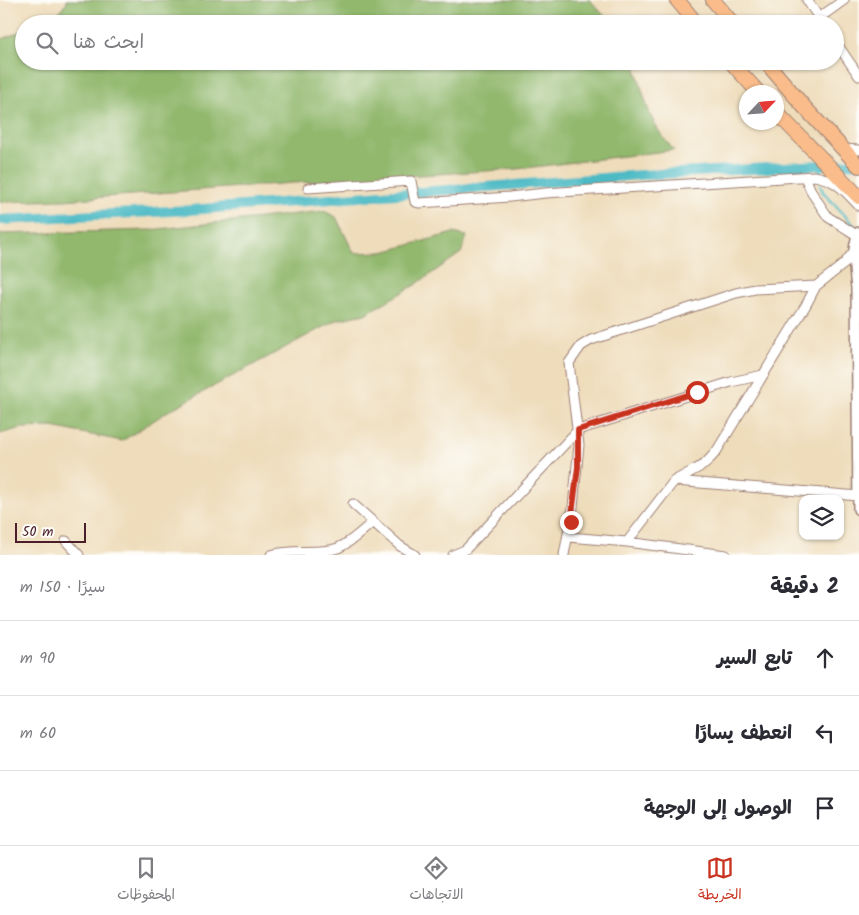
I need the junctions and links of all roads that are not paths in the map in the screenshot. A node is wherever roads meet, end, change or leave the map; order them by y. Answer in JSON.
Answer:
{"nodes":[{"id":1,"x":676,"y":0,"type":"edge"},
{"id":2,"x":713,"y":0,"type":"edge"},
{"id":3,"x":807,"y":0,"type":"edge"},
{"id":4,"x":844,"y":0,"type":"edge"},
{"id":5,"x":689,"y":15,"type":"edge"},
{"id":6,"x":726,"y":15,"type":"edge"},
{"id":7,"x":818,"y":15,"type":"edge"},
{"id":8,"x":828,"y":15,"type":"edge"},
{"id":9,"x":844,"y":54,"type":"edge"},
{"id":10,"x":738,"y":70,"type":"edge"},
{"id":11,"x":772,"y":70,"type":"edge"},
{"id":12,"x":859,"y":76,"type":"edge"},
{"id":13,"x":752,"y":85,"type":"edge"},
{"id":14,"x":784,"y":120,"type":"edge"},
{"id":15,"x":853,"y":156,"type":"edge"},
{"id":16,"x":805,"y":177,"type":"junction"},
{"id":17,"x":308,"y":188,"type":"dead end"},
{"id":18,"x":859,"y":197,"type":"edge"},
{"id":19,"x":859,"y":206,"type":"edge"},
{"id":20,"x":858,"y":234,"type":"edge"},
{"id":21,"x":855,"y":250,"type":"junction"},
{"id":22,"x":816,"y":286,"type":"junction"},
{"id":23,"x":763,"y":375,"type":"junction"},
{"id":24,"x":578,"y":430,"type":"junction"},
{"id":25,"x":674,"y":481,"type":"junction"},
{"id":26,"x":859,"y":496,"type":"edge"},
{"id":27,"x":354,"y":504,"type":"dead end"},
{"id":28,"x":859,"y":510,"type":"edge"},
{"id":29,"x":373,"y":522,"type":"junction"},
{"id":30,"x":569,"y":537,"type":"junction"},
{"id":31,"x":66,"y":541,"type":"dead end"},
{"id":32,"x":627,"y":542,"type":"junction"},
{"id":33,"x":703,"y":554,"type":"edge"},
{"id":34,"x":79,"y":555,"type":"edge"},
{"id":35,"x":271,"y":555,"type":"edge"},
{"id":36,"x":415,"y":555,"type":"edge"},
{"id":37,"x":453,"y":555,"type":"edge"},
{"id":38,"x":564,"y":555,"type":"edge"},
{"id":39,"x":726,"y":555,"type":"edge"}],
"edges":[{"from":1,"to":5,"type":"highway"},
{"from":2,"to":6,"type":"highway"},
{"from":3,"to":7,"type":"street"},
{"from":4,"to":8,"type":"street"},
{"from":9,"to":12,"type":"street"},
{"from":10,"to":13,"type":"highway"},
{"from":11,"to":15,"type":"highway"},
{"from":14,"to":18,"type":"highway"},
{"from":16,"to":17,"type":"street"},
{"from":16,"to":19,"type":"street"},
{"from":16,"to":20,"type":"street"},
{"from":20,"to":21,"type":"street"},
{"from":21,"to":22,"type":"street"},
{"from":21,"to":26,"type":"street"},
{"from":22,"to":23,"type":"street"},
{"from":22,"to":24,"type":"street"},
{"from":23,"to":24,"type":"street"},
{"from":23,"to":25,"type":"street"},
{"from":24,"to":30,"type":"street"},
{"from":24,"to":37,"type":"street"},
{"from":25,"to":26,"type":"street"},
{"from":25,"to":32,"type":"street"},
{"from":26,"to":28,"type":"street"},
{"from":27,"to":29,"type":"street"},
{"from":29,"to":35,"type":"street"},
{"from":29,"to":36,"type":"street"},
{"from":30,"to":32,"type":"street"},
{"from":30,"to":38,"type":"street"},
{"from":31,"to":34,"type":"street"},
{"from":32,"to":33,"type":"street"},
{"from":33,"to":39,"type":"street"}]}
